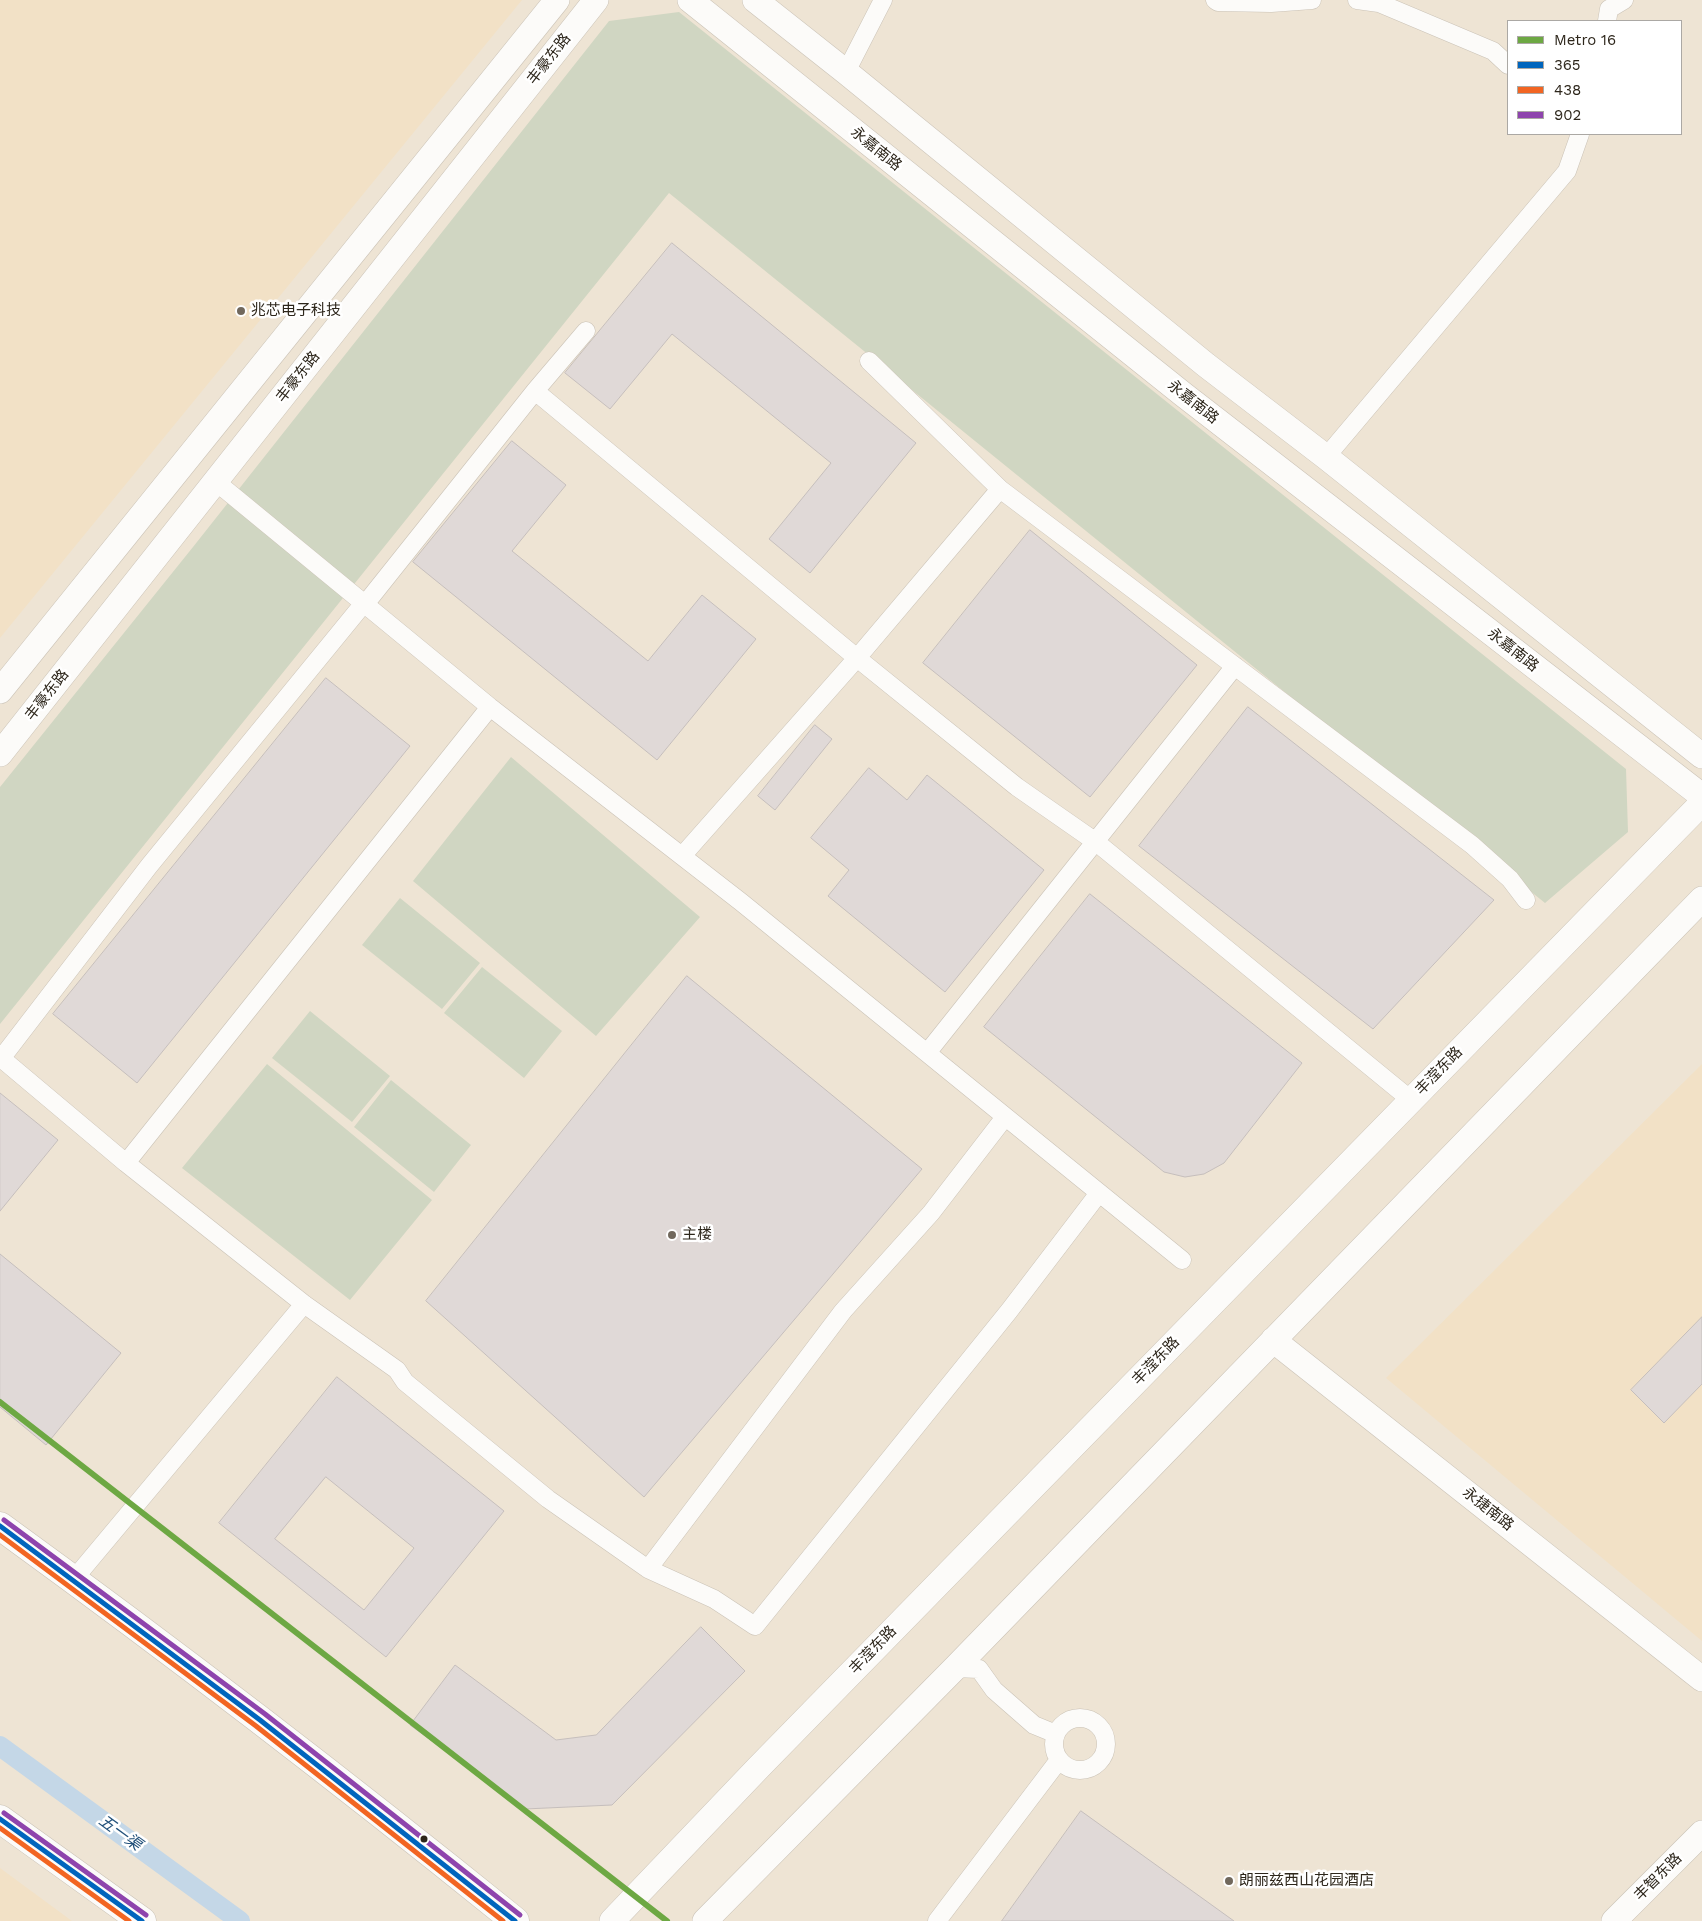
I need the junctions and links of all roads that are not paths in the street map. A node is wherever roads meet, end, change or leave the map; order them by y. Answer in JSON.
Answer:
{"nodes":[{"id":1,"x":557,"y":0,"type":"edge"},
{"id":2,"x":596,"y":0,"type":"edge"},
{"id":3,"x":690,"y":0,"type":"edge"},
{"id":4,"x":754,"y":0,"type":"edge"},
{"id":5,"x":884,"y":0,"type":"edge"},
{"id":6,"x":1215,"y":0,"type":"edge"},
{"id":7,"x":1312,"y":0,"type":"edge"},
{"id":8,"x":1357,"y":0,"type":"edge"},
{"id":9,"x":1507,"y":64,"type":"edge"},
{"id":10,"x":846,"y":72,"type":"junction"},
{"id":11,"x":1580,"y":135,"type":"edge"},
{"id":12,"x":586,"y":331,"type":"dead end"},
{"id":13,"x":869,"y":362,"type":"dead end"},
{"id":14,"x":535,"y":391,"type":"junction"},
{"id":15,"x":1326,"y":458,"type":"junction"},
{"id":16,"x":215,"y":481,"type":"junction"},
{"id":17,"x":1000,"y":489,"type":"junction"},
{"id":18,"x":364,"y":603,"type":"junction"},
{"id":19,"x":857,"y":658,"type":"junction"},
{"id":20,"x":1235,"y":666,"type":"junction"},
{"id":21,"x":0,"y":692,"type":"edge"},
{"id":22,"x":490,"y":706,"type":"junction"},
{"id":23,"x":0,"y":754,"type":"edge"},
{"id":24,"x":1702,"y":756,"type":"edge"},
{"id":25,"x":1702,"y":796,"type":"edge"},
{"id":26,"x":1702,"y":803,"type":"edge"},
{"id":27,"x":1096,"y":842,"type":"junction"},
{"id":28,"x":682,"y":856,"type":"junction"},
{"id":29,"x":1702,"y":899,"type":"edge"},
{"id":30,"x":1526,"y":900,"type":"dead end"},
{"id":31,"x":927,"y":1053,"type":"junction"},
{"id":32,"x":1,"y":1059,"type":"edge"},
{"id":33,"x":1411,"y":1100,"type":"junction"},
{"id":34,"x":1005,"y":1117,"type":"junction"},
{"id":35,"x":126,"y":1163,"type":"junction"},
{"id":36,"x":1099,"y":1193,"type":"junction"},
{"id":37,"x":1182,"y":1260,"type":"dead end"},
{"id":38,"x":304,"y":1304,"type":"junction"},
{"id":39,"x":1274,"y":1340,"type":"junction"},
{"id":40,"x":0,"y":1526,"type":"edge"},
{"id":41,"x":648,"y":1569,"type":"junction"},
{"id":42,"x":74,"y":1580,"type":"junction"},
{"id":43,"x":955,"y":1668,"type":"junction"},
{"id":44,"x":1702,"y":1679,"type":"edge"},
{"id":45,"x":1056,"y":1734,"type":"junction"},
{"id":46,"x":1059,"y":1760,"type":"junction"},
{"id":47,"x":0,"y":1819,"type":"edge"},
{"id":48,"x":1702,"y":1833,"type":"edge"},
{"id":49,"x":142,"y":1921,"type":"edge"},
{"id":50,"x":515,"y":1921,"type":"edge"},
{"id":51,"x":612,"y":1921,"type":"edge"},
{"id":52,"x":705,"y":1921,"type":"edge"},
{"id":53,"x":937,"y":1921,"type":"edge"},
{"id":54,"x":1614,"y":1921,"type":"edge"}],
"edges":[{"from":1,"to":21,"type":"street","name":"丰豪东路"},
{"from":2,"to":16,"type":"street","name":"丰豪东路"},
{"from":3,"to":25,"type":"street","name":"永嘉南路"},
{"from":4,"to":10,"type":"street"},
{"from":5,"to":10,"type":"street"},
{"from":6,"to":7,"type":"street"},
{"from":8,"to":9,"type":"street"},
{"from":10,"to":15,"type":"street"},
{"from":11,"to":15,"type":"street"},
{"from":12,"to":14,"type":"street"},
{"from":13,"to":17,"type":"street"},
{"from":14,"to":18,"type":"street"},
{"from":14,"to":19,"type":"street"},
{"from":15,"to":24,"type":"street"},
{"from":16,"to":18,"type":"street"},
{"from":16,"to":23,"type":"street","name":"丰豪东路"},
{"from":17,"to":19,"type":"street"},
{"from":17,"to":20,"type":"street"},
{"from":18,"to":22,"type":"street"},
{"from":18,"to":32,"type":"street"},
{"from":19,"to":27,"type":"street"},
{"from":19,"to":28,"type":"street"},
{"from":20,"to":27,"type":"street"},
{"from":20,"to":30,"type":"street"},
{"from":22,"to":28,"type":"street"},
{"from":22,"to":35,"type":"street"},
{"from":26,"to":33,"type":"street","name":"丰滢东路"},
{"from":27,"to":31,"type":"street"},
{"from":27,"to":33,"type":"street"},
{"from":28,"to":31,"type":"street"},
{"from":29,"to":39,"type":"street"},
{"from":31,"to":34,"type":"street"},
{"from":32,"to":35,"type":"street"},
{"from":33,"to":51,"type":"street","name":"丰滢东路"},
{"from":34,"to":36,"type":"street"},
{"from":34,"to":41,"type":"street"},
{"from":35,"to":38,"type":"street"},
{"from":36,"to":37,"type":"street"},
{"from":36,"to":41,"type":"street"},
{"from":38,"to":41,"type":"street"},
{"from":38,"to":42,"type":"street"},
{"from":39,"to":43,"type":"street"},
{"from":39,"to":44,"type":"street","name":"永捷南路"},
{"from":40,"to":42,"type":"main road"},
{"from":42,"to":50,"type":"main road"},
{"from":43,"to":45,"type":"street"},
{"from":43,"to":52,"type":"street"},
{"from":45,"to":46,"type":"street"},
{"from":45,"to":46,"type":"street"},
{"from":46,"to":53,"type":"street"},
{"from":47,"to":49,"type":"main road"},
{"from":48,"to":54,"type":"street","name":"丰智东路"}]}
